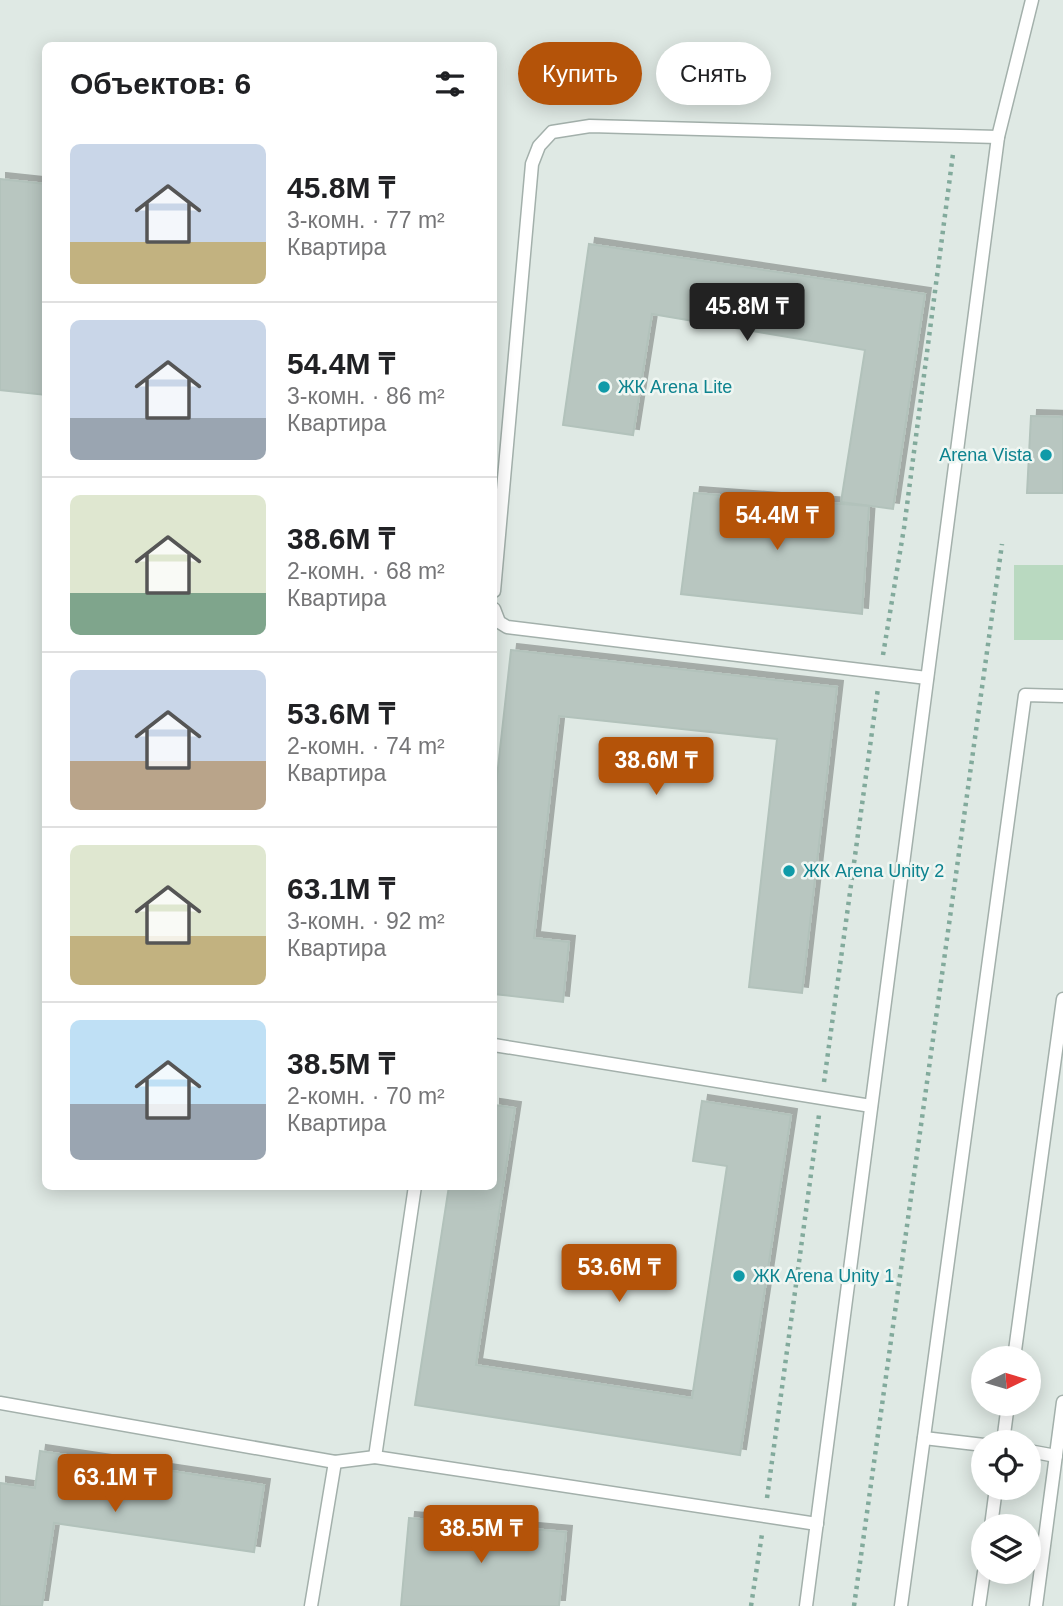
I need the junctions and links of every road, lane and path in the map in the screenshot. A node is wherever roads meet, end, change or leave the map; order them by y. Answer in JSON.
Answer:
{"nodes":[{"id":1,"x":1032,"y":0,"type":"edge"},
{"id":2,"x":955,"y":136,"type":"junction"},
{"id":3,"x":998,"y":137,"type":"junction"},
{"id":4,"x":1002,"y":544,"type":"dead end"},
{"id":5,"x":497,"y":558,"type":"edge"},
{"id":6,"x":497,"y":617,"type":"edge"},
{"id":7,"x":881,"y":672,"type":"junction"},
{"id":8,"x":927,"y":678,"type":"junction"},
{"id":9,"x":1063,"y":696,"type":"edge"},
{"id":10,"x":1063,"y":999,"type":"edge"},
{"id":11,"x":497,"y":1045,"type":"edge"},
{"id":12,"x":821,"y":1098,"type":"junction"},
{"id":13,"x":871,"y":1106,"type":"junction"},
{"id":14,"x":414,"y":1190,"type":"edge"},
{"id":15,"x":1016,"y":1346,"type":"edge"},
{"id":16,"x":1063,"y":1402,"type":"edge"},
{"id":17,"x":0,"y":1403,"type":"edge"},
{"id":18,"x":923,"y":1438,"type":"junction"},
{"id":19,"x":971,"y":1444,"type":"edge"},
{"id":20,"x":1041,"y":1453,"type":"edge"},
{"id":21,"x":1056,"y":1456,"type":"junction"},
{"id":22,"x":375,"y":1457,"type":"junction"},
{"id":23,"x":335,"y":1462,"type":"junction"},
{"id":24,"x":764,"y":1517,"type":"junction"},
{"id":25,"x":817,"y":1524,"type":"junction"},
{"id":26,"x":982,"y":1584,"type":"edge"},
{"id":27,"x":312,"y":1606,"type":"edge"},
{"id":28,"x":751,"y":1606,"type":"edge"},
{"id":29,"x":806,"y":1606,"type":"edge"},
{"id":30,"x":854,"y":1606,"type":"edge"},
{"id":31,"x":901,"y":1606,"type":"edge"},
{"id":32,"x":979,"y":1606,"type":"edge"},
{"id":33,"x":1036,"y":1606,"type":"edge"}],
"edges":[{"from":1,"to":3,"type":"lane"},
{"from":2,"to":3,"type":"lane"},
{"from":2,"to":5,"type":"lane"},
{"from":2,"to":7,"type":"path"},
{"from":3,"to":8,"type":"lane"},
{"from":4,"to":30,"type":"path"},
{"from":6,"to":7,"type":"lane"},
{"from":7,"to":8,"type":"lane"},
{"from":7,"to":12,"type":"path"},
{"from":8,"to":13,"type":"lane"},
{"from":9,"to":18,"type":"lane"},
{"from":10,"to":15,"type":"lane"},
{"from":11,"to":12,"type":"lane"},
{"from":12,"to":13,"type":"lane"},
{"from":12,"to":24,"type":"path"},
{"from":13,"to":25,"type":"lane"},
{"from":14,"to":22,"type":"lane"},
{"from":16,"to":21,"type":"lane"},
{"from":17,"to":23,"type":"lane"},
{"from":18,"to":19,"type":"lane"},
{"from":18,"to":31,"type":"lane"},
{"from":20,"to":21,"type":"lane"},
{"from":21,"to":33,"type":"lane"},
{"from":22,"to":23,"type":"lane"},
{"from":22,"to":24,"type":"lane"},
{"from":23,"to":27,"type":"lane"},
{"from":24,"to":25,"type":"lane"},
{"from":24,"to":28,"type":"path"},
{"from":25,"to":29,"type":"lane"},
{"from":26,"to":32,"type":"lane"}]}
